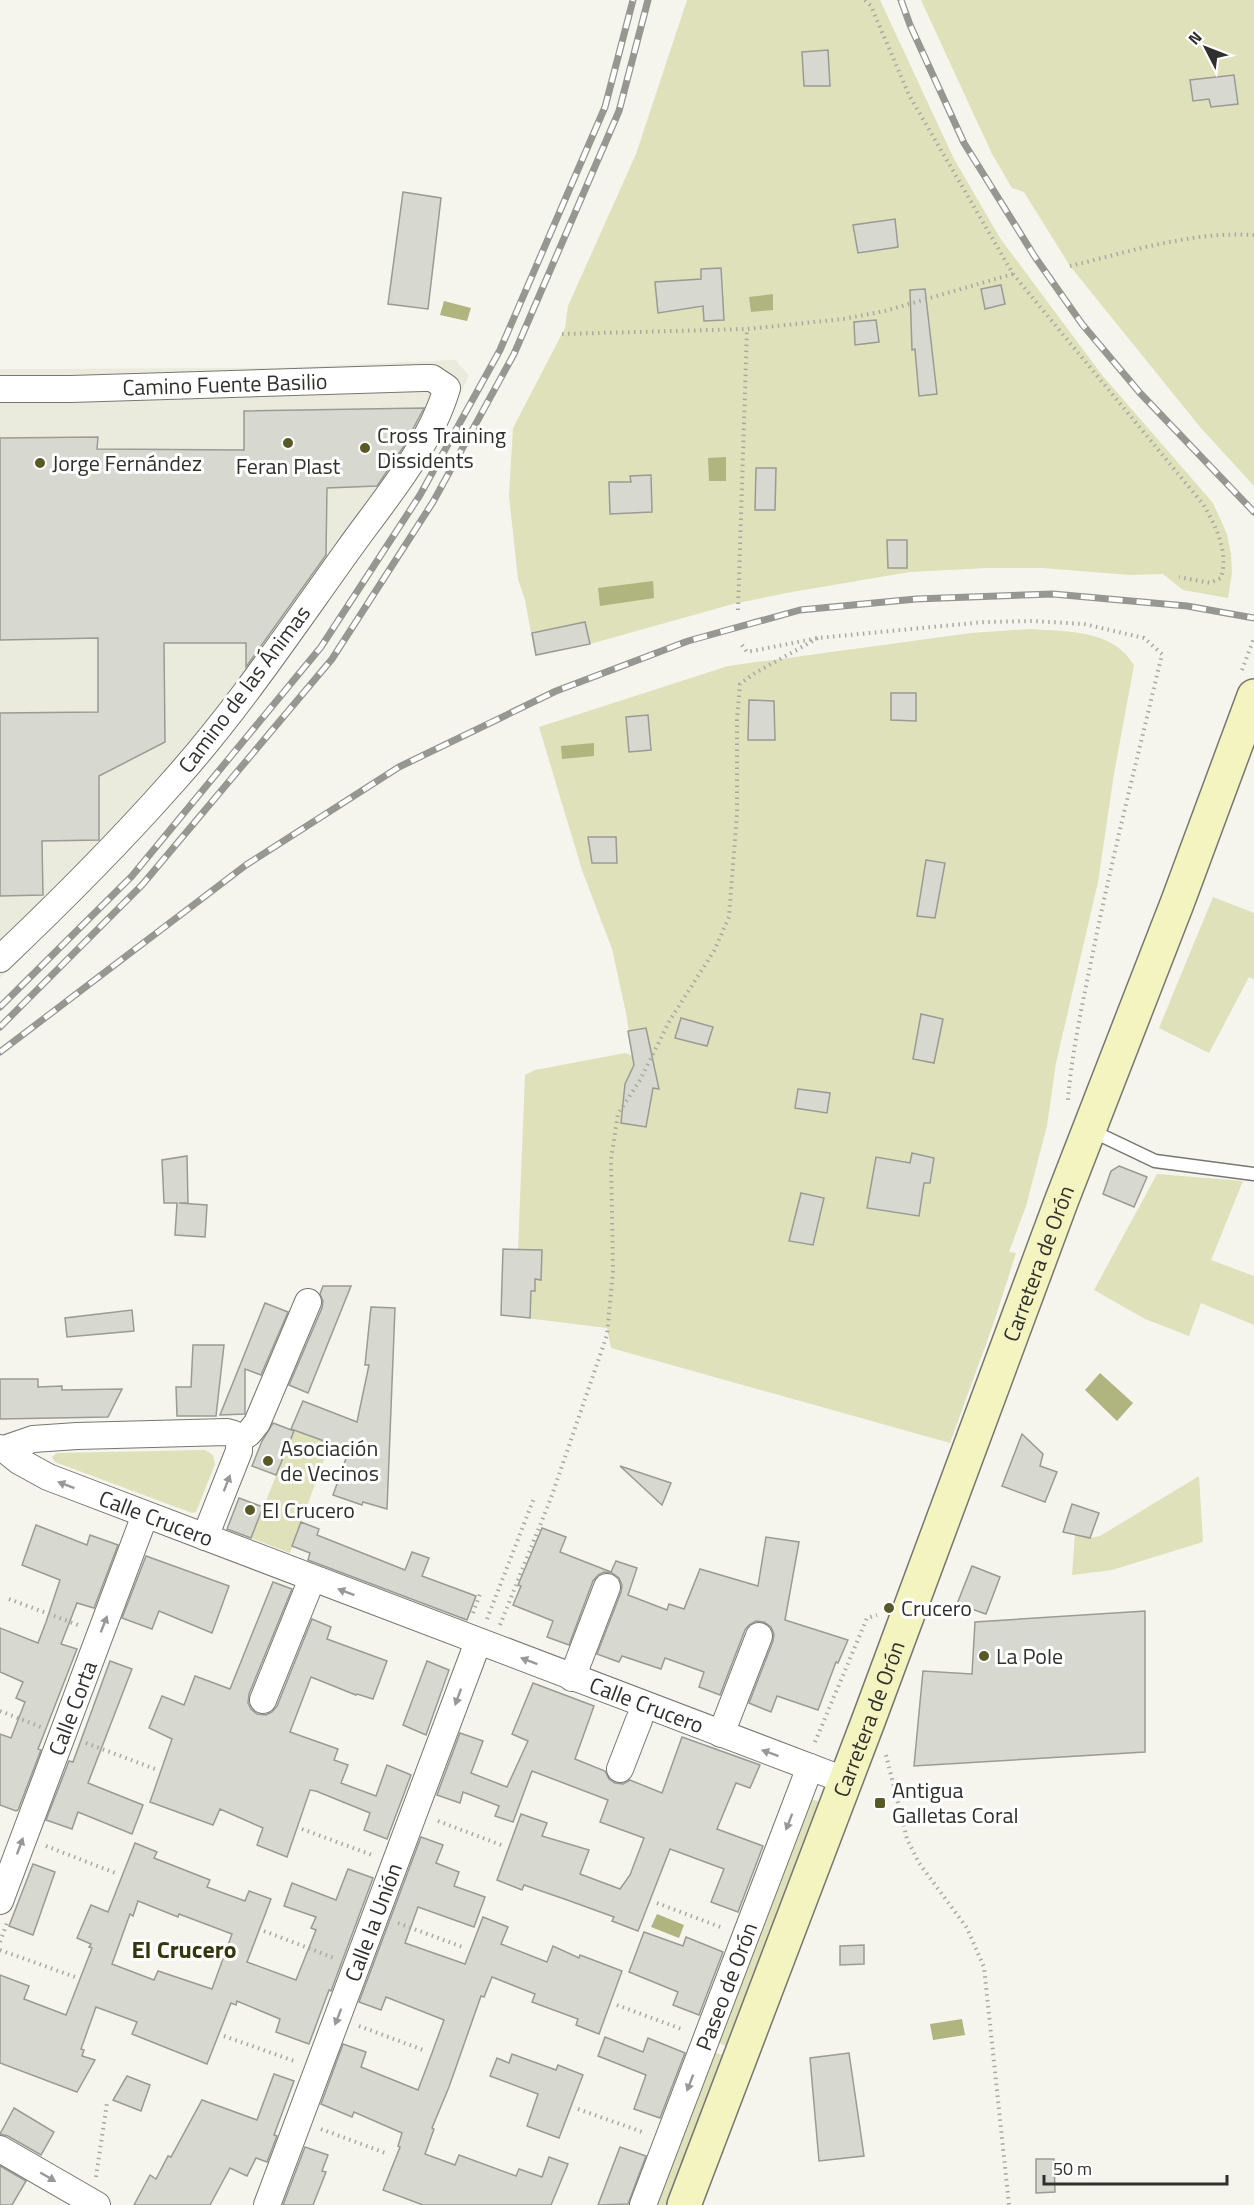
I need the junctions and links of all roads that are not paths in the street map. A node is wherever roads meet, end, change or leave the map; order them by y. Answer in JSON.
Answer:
{"nodes":[{"id":1,"x":447,"y":388,"type":"joint"},
{"id":2,"x":0,"y":389,"type":"edge"},
{"id":3,"x":1254,"y":696,"type":"edge"},
{"id":4,"x":0,"y":959,"type":"edge"},
{"id":5,"x":1089,"y":1129,"type":"junction"},
{"id":6,"x":1254,"y":1174,"type":"edge"},
{"id":7,"x":308,"y":1302,"type":"dead end"},
{"id":8,"x":239,"y":1440,"type":"junction"},
{"id":9,"x":2,"y":1449,"type":"edge"},
{"id":10,"x":145,"y":1515,"type":"junction"},
{"id":11,"x":205,"y":1537,"type":"junction"},
{"id":12,"x":312,"y":1579,"type":"junction"},
{"id":13,"x":607,"y":1587,"type":"dead end"},
{"id":14,"x":759,"y":1636,"type":"dead end"},
{"id":15,"x":488,"y":1638,"type":"junction"},
{"id":16,"x":572,"y":1677,"type":"junction"},
{"id":17,"x":263,"y":1700,"type":"dead end"},
{"id":18,"x":639,"y":1720,"type":"dead end"},
{"id":19,"x":721,"y":1734,"type":"junction"},
{"id":20,"x":810,"y":1767,"type":"junction"},
{"id":21,"x":620,"y":1769,"type":"dead end"},
{"id":22,"x":844,"y":1780,"type":"junction"},
{"id":23,"x":0,"y":1901,"type":"edge"},
{"id":24,"x":0,"y":2149,"type":"edge"},
{"id":25,"x":96,"y":2196,"type":"edge"},
{"id":26,"x":267,"y":2205,"type":"edge"},
{"id":27,"x":643,"y":2205,"type":"edge"},
{"id":28,"x":684,"y":2205,"type":"edge"}],
"edges":[{"from":1,"to":2,"type":"street","name":"Camino Fuente Basilio"},
{"from":1,"to":4,"type":"street","name":"Camino de las Ánimas"},
{"from":3,"to":5,"type":"street","name":"Carretera de Orón"},
{"from":5,"to":6,"type":"lane"},
{"from":5,"to":22,"type":"street","name":"Carretera de Orón"},
{"from":7,"to":8,"type":"street"},
{"from":8,"to":9,"type":"street"},
{"from":11,"to":8,"type":"street","one_way":true},
{"from":10,"to":9,"type":"street","name":"Calle Crucero","one_way":true},
{"from":10,"to":11,"type":"street","name":"Calle Crucero"},
{"from":23,"to":10,"type":"street","name":"Calle Corta","one_way":true},
{"from":11,"to":12,"type":"street","name":"Calle Crucero"},
{"from":15,"to":12,"type":"street","name":"Calle Crucero","one_way":true},
{"from":12,"to":17,"type":"street"},
{"from":13,"to":16,"type":"street","name":"Calle Crucero"},
{"from":14,"to":19,"type":"street","name":"Calle Crucero"},
{"from":16,"to":15,"type":"street","name":"Calle Crucero","one_way":true},
{"from":15,"to":26,"type":"street","name":"Calle la Unión","one_way":true},
{"from":16,"to":19,"type":"street","name":"Calle Crucero"},
{"from":18,"to":21,"type":"street","name":"Calle Crucero"},
{"from":20,"to":19,"type":"street","name":"Calle Crucero","one_way":true},
{"from":20,"to":22,"type":"street","name":"Calle Crucero"},
{"from":20,"to":27,"type":"street","name":"Paseo de Orón","one_way":true},
{"from":22,"to":28,"type":"street","name":"Carretera de Orón"},
{"from":24,"to":25,"type":"street","one_way":true}]}
